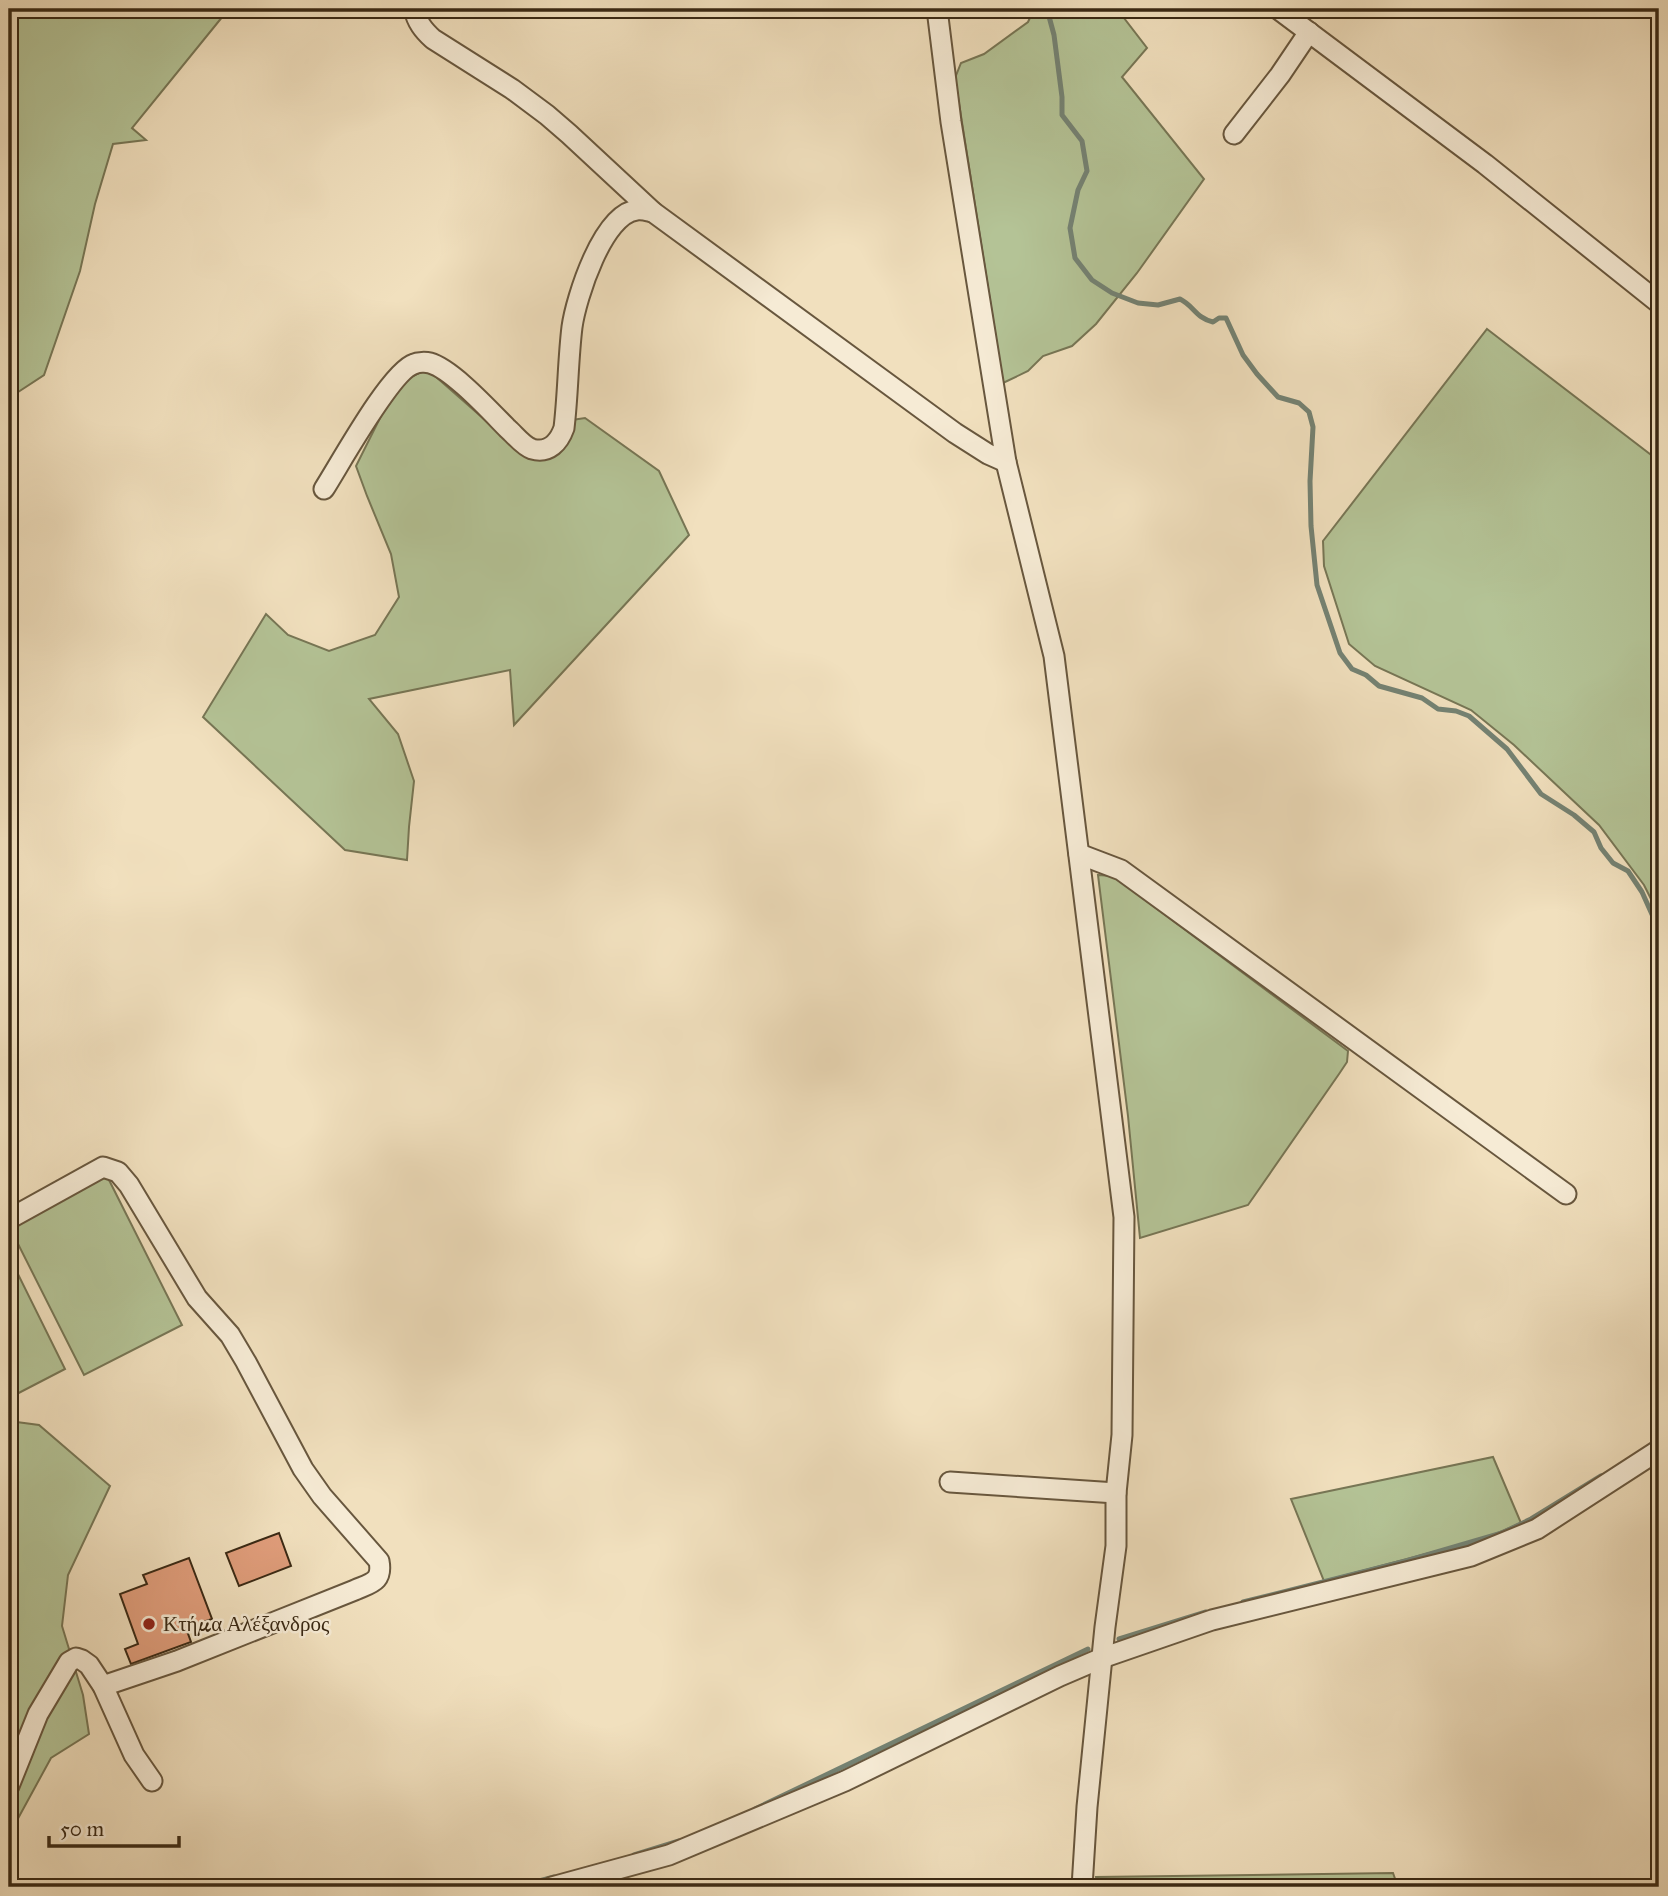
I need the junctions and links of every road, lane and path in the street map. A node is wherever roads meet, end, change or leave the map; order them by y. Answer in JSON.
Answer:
{"nodes":[{"id":1,"x":414,"y":9,"type":"edge"},
{"id":2,"x":937,"y":9,"type":"edge"},
{"id":3,"x":1279,"y":9,"type":"edge"},
{"id":4,"x":1309,"y":32,"type":"junction"},
{"id":5,"x":1234,"y":134,"type":"dead end"},
{"id":6,"x":653,"y":212,"type":"junction"},
{"id":7,"x":1659,"y":303,"type":"edge"},
{"id":8,"x":1006,"y":462,"type":"junction"},
{"id":9,"x":324,"y":489,"type":"dead end"},
{"id":10,"x":1079,"y":854,"type":"junction"},
{"id":11,"x":1566,"y":1194,"type":"dead end"},
{"id":12,"x":9,"y":1220,"type":"edge"},
{"id":13,"x":1659,"y":1450,"type":"edge"},
{"id":14,"x":950,"y":1482,"type":"dead end"},
{"id":15,"x":1116,"y":1493,"type":"junction"},
{"id":16,"x":1102,"y":1658,"type":"junction"},
{"id":17,"x":103,"y":1686,"type":"junction"},
{"id":18,"x":152,"y":1781,"type":"dead end"},
{"id":19,"x":9,"y":1786,"type":"edge"},
{"id":20,"x":552,"y":1887,"type":"edge"},
{"id":21,"x":1082,"y":1887,"type":"edge"}],
"edges":[{"from":1,"to":6,"type":"street"},
{"from":2,"to":8,"type":"street"},
{"from":3,"to":4,"type":"street"},
{"from":4,"to":5,"type":"street"},
{"from":4,"to":7,"type":"street"},
{"from":6,"to":8,"type":"street"},
{"from":6,"to":9,"type":"street"},
{"from":8,"to":10,"type":"street"},
{"from":10,"to":11,"type":"street"},
{"from":10,"to":15,"type":"street"},
{"from":12,"to":17,"type":"street"},
{"from":13,"to":16,"type":"street"},
{"from":14,"to":15,"type":"street"},
{"from":15,"to":16,"type":"street"},
{"from":16,"to":20,"type":"street"},
{"from":16,"to":21,"type":"street"},
{"from":17,"to":18,"type":"street"},
{"from":17,"to":19,"type":"street"}]}
